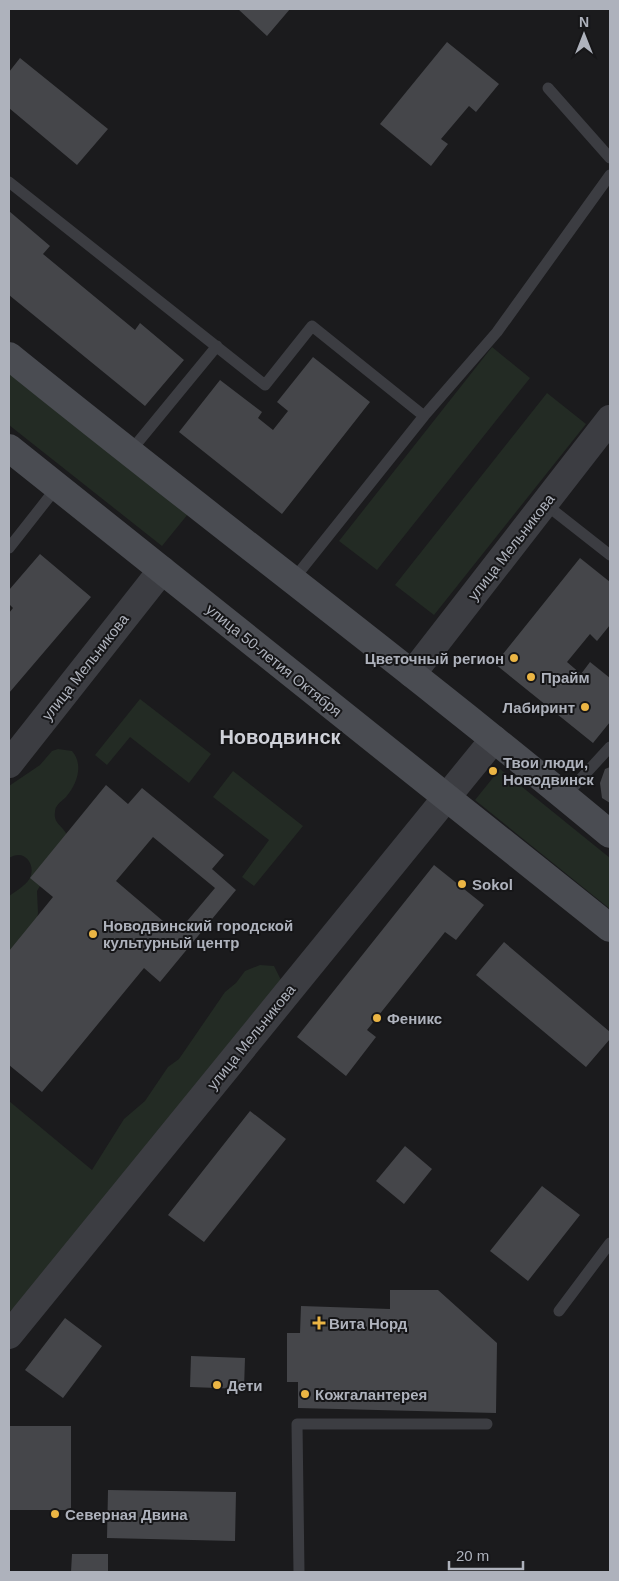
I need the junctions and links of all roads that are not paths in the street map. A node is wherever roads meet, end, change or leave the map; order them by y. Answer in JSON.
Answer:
{"nodes":[{"id":1,"x":548,"y":88,"type":"dead end"},
{"id":2,"x":610,"y":158,"type":"edge"},
{"id":3,"x":610,"y":175,"type":"edge"},
{"id":4,"x":9,"y":182,"type":"edge"},
{"id":5,"x":217,"y":346,"type":"junction"},
{"id":6,"x":9,"y":356,"type":"edge"},
{"id":7,"x":424,"y":416,"type":"junction"},
{"id":8,"x":610,"y":420,"type":"edge"},
{"id":9,"x":9,"y":448,"type":"edge"},
{"id":10,"x":129,"y":453,"type":"junction"},
{"id":11,"x":57,"y":487,"type":"junction"},
{"id":12,"x":545,"y":504,"type":"junction"},
{"id":13,"x":9,"y":548,"type":"edge"},
{"id":14,"x":610,"y":555,"type":"edge"},
{"id":15,"x":162,"y":570,"type":"junction"},
{"id":16,"x":292,"y":580,"type":"junction"},
{"id":17,"x":412,"y":674,"type":"junction"},
{"id":18,"x":494,"y":739,"type":"junction"},
{"id":19,"x":610,"y":747,"type":"edge"},
{"id":20,"x":9,"y":764,"type":"edge"},
{"id":21,"x":565,"y":796,"type":"junction"},
{"id":22,"x":446,"y":798,"type":"junction"},
{"id":23,"x":610,"y":834,"type":"edge"},
{"id":24,"x":610,"y":928,"type":"edge"},
{"id":25,"x":610,"y":1243,"type":"edge"},
{"id":26,"x":559,"y":1311,"type":"dead end"},
{"id":27,"x":9,"y":1336,"type":"edge"},
{"id":28,"x":487,"y":1424,"type":"dead end"},
{"id":29,"x":299,"y":1572,"type":"edge"}],
"edges":[{"from":1,"to":2,"type":"lane"},
{"from":3,"to":7,"type":"lane"},
{"from":4,"to":5,"type":"lane"},
{"from":5,"to":7,"type":"lane"},
{"from":5,"to":10,"type":"lane"},
{"from":6,"to":10,"type":"main road"},
{"from":7,"to":16,"type":"lane"},
{"from":8,"to":12,"type":"street","name":"улица Мельникова"},
{"from":9,"to":11,"type":"main road","name":"улица 50-летия Октября"},
{"from":10,"to":16,"type":"main road"},
{"from":11,"to":13,"type":"lane"},
{"from":11,"to":15,"type":"main road","name":"улица 50-летия Октября"},
{"from":12,"to":14,"type":"lane"},
{"from":12,"to":17,"type":"street","name":"улица Мельникова"},
{"from":15,"to":20,"type":"street","name":"улица Мельникова"},
{"from":15,"to":22,"type":"main road","name":"улица 50-летия Октября"},
{"from":16,"to":17,"type":"main road"},
{"from":17,"to":18,"type":"main road"},
{"from":18,"to":21,"type":"main road"},
{"from":18,"to":22,"type":"street","name":"улица Мельникова"},
{"from":19,"to":21,"type":"lane"},
{"from":21,"to":23,"type":"main road"},
{"from":22,"to":24,"type":"main road","name":"улица 50-летия Октября"},
{"from":22,"to":27,"type":"street","name":"улица Мельникова"},
{"from":25,"to":26,"type":"lane"},
{"from":28,"to":29,"type":"lane"}]}
